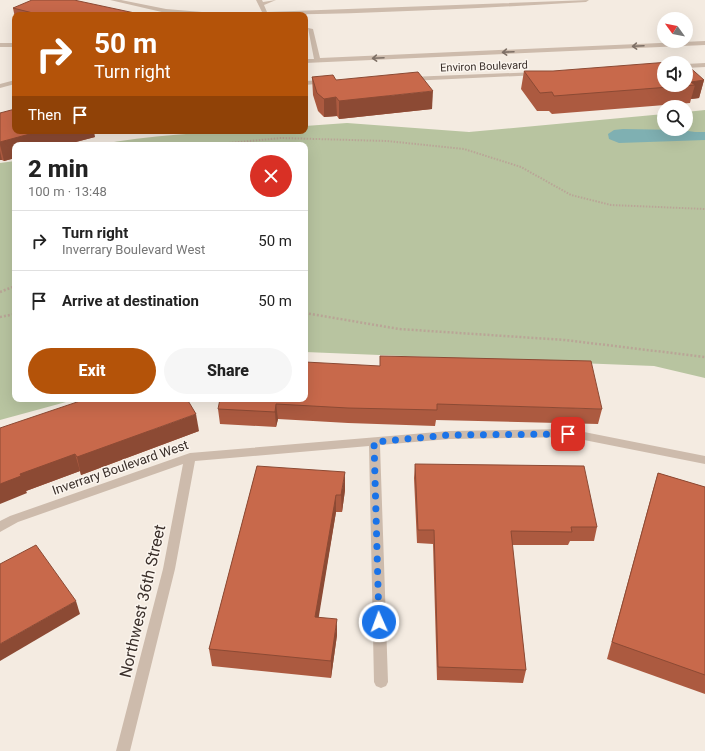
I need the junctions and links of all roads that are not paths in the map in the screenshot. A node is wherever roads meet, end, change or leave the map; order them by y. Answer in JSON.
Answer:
{"nodes":[{"id":1,"x":113,"y":0,"type":"edge"},
{"id":2,"x":273,"y":0,"type":"edge"},
{"id":3,"x":476,"y":0,"type":"edge"},
{"id":4,"x":586,"y":0,"type":"edge"},
{"id":5,"x":260,"y":2,"type":"edge"},
{"id":6,"x":504,"y":2,"type":"edge"},
{"id":7,"x":488,"y":6,"type":"junction"},
{"id":8,"x":176,"y":12,"type":"edge"},
{"id":9,"x":265,"y":12,"type":"edge"},
{"id":10,"x":308,"y":13,"type":"edge"},
{"id":11,"x":310,"y":29,"type":"dead end"},
{"id":12,"x":705,"y":43,"type":"edge"},
{"id":13,"x":0,"y":45,"type":"edge"},
{"id":14,"x":12,"y":45,"type":"edge"},
{"id":15,"x":308,"y":61,"type":"edge"},
{"id":16,"x":318,"y":61,"type":"junction"},
{"id":17,"x":702,"y":65,"type":"edge"},
{"id":18,"x":705,"y":70,"type":"edge"},
{"id":19,"x":546,"y":73,"type":"edge"},
{"id":20,"x":404,"y":79,"type":"edge"},
{"id":21,"x":334,"y":82,"type":"edge"},
{"id":22,"x":12,"y":83,"type":"edge"},
{"id":23,"x":308,"y":83,"type":"edge"},
{"id":24,"x":0,"y":86,"type":"edge"},
{"id":25,"x":374,"y":442,"type":"junction"},
{"id":26,"x":190,"y":458,"type":"junction"},
{"id":27,"x":705,"y":460,"type":"edge"},
{"id":28,"x":0,"y":527,"type":"edge"},
{"id":29,"x":381,"y":682,"type":"dead end"},
{"id":30,"x":123,"y":751,"type":"edge"}],
"edges":[{"from":1,"to":8,"type":"street"},
{"from":2,"to":5,"type":"street"},
{"from":3,"to":7,"type":"street"},
{"from":4,"to":6,"type":"street"},
{"from":5,"to":9,"type":"street"},
{"from":6,"to":7,"type":"street"},
{"from":7,"to":10,"type":"street"},
{"from":11,"to":16,"type":"street"},
{"from":12,"to":16,"type":"street","one_way":true},
{"from":13,"to":14,"type":"street"},
{"from":15,"to":16,"type":"street"},
{"from":17,"to":18,"type":"street"},
{"from":19,"to":20,"type":"street","name":"Environ Boulevard"},
{"from":21,"to":23,"type":"street"},
{"from":22,"to":24,"type":"street"},
{"from":25,"to":26,"type":"street","name":"Inverrary Boulevard West"},
{"from":25,"to":27,"type":"street","name":"Inverrary Boulevard West"},
{"from":25,"to":29,"type":"street"},
{"from":26,"to":28,"type":"street","name":"Inverrary Boulevard West"},
{"from":26,"to":30,"type":"street","name":"Northwest 36th Street"}]}
